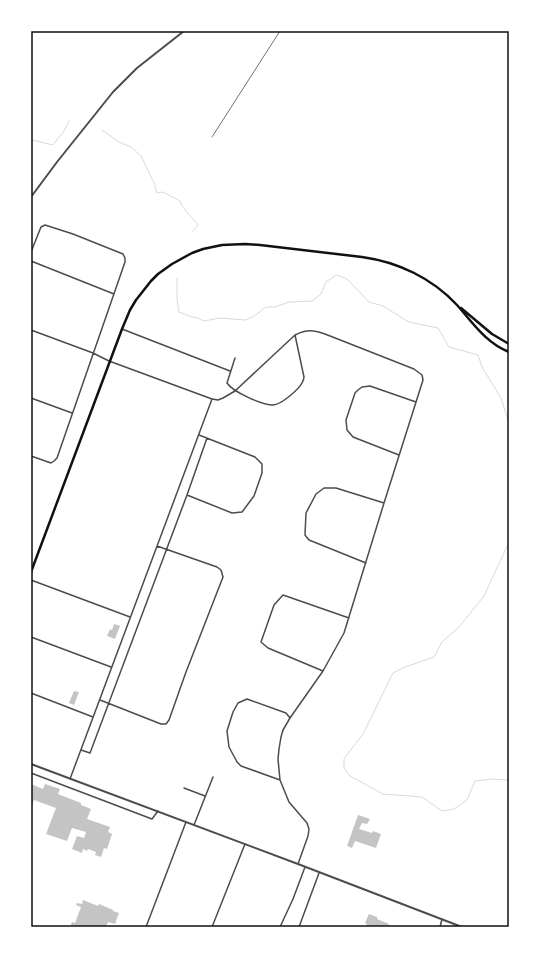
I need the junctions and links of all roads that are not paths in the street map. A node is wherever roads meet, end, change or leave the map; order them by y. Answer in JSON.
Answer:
{"nodes":[{"id":1,"x":184,"y":31,"type":"edge"},
{"id":2,"x":31,"y":197,"type":"edge"},
{"id":3,"x":31,"y":252,"type":"edge"},
{"id":4,"x":31,"y":261,"type":"edge"},
{"id":5,"x":114,"y":294,"type":"junction"},
{"id":6,"x":456,"y":304,"type":"junction"},
{"id":7,"x":122,"y":328,"type":"junction"},
{"id":8,"x":31,"y":330,"type":"edge"},
{"id":9,"x":295,"y":335,"type":"junction"},
{"id":10,"x":509,"y":344,"type":"edge"},
{"id":11,"x":509,"y":352,"type":"edge"},
{"id":12,"x":93,"y":353,"type":"junction"},
{"id":13,"x":235,"y":358,"type":"dead end"},
{"id":14,"x":109,"y":361,"type":"junction"},
{"id":15,"x":230,"y":371,"type":"junction"},
{"id":16,"x":235,"y":391,"type":"junction"},
{"id":17,"x":31,"y":398,"type":"edge"},
{"id":18,"x":212,"y":399,"type":"junction"},
{"id":19,"x":416,"y":402,"type":"junction"},
{"id":20,"x":72,"y":413,"type":"junction"},
{"id":21,"x":199,"y":435,"type":"junction"},
{"id":22,"x":207,"y":438,"type":"junction"},
{"id":23,"x":399,"y":454,"type":"junction"},
{"id":24,"x":31,"y":456,"type":"edge"},
{"id":25,"x":187,"y":495,"type":"junction"},
{"id":26,"x":384,"y":503,"type":"junction"},
{"id":27,"x":157,"y":546,"type":"junction"},
{"id":28,"x":166,"y":550,"type":"junction"},
{"id":29,"x":366,"y":563,"type":"junction"},
{"id":30,"x":31,"y":572,"type":"edge"},
{"id":31,"x":31,"y":580,"type":"edge"},
{"id":32,"x":130,"y":617,"type":"junction"},
{"id":33,"x":349,"y":618,"type":"junction"},
{"id":34,"x":31,"y":638,"type":"edge"},
{"id":35,"x":112,"y":667,"type":"junction"},
{"id":36,"x":323,"y":671,"type":"junction"},
{"id":37,"x":31,"y":693,"type":"edge"},
{"id":38,"x":100,"y":699,"type":"junction"},
{"id":39,"x":109,"y":703,"type":"junction"},
{"id":40,"x":93,"y":717,"type":"junction"},
{"id":41,"x":290,"y":718,"type":"junction"},
{"id":42,"x":81,"y":750,"type":"junction"},
{"id":43,"x":31,"y":764,"type":"edge"},
{"id":44,"x":31,"y":773,"type":"edge"},
{"id":45,"x":213,"y":776,"type":"dead end"},
{"id":46,"x":70,"y":779,"type":"junction"},
{"id":47,"x":280,"y":780,"type":"junction"},
{"id":48,"x":184,"y":788,"type":"dead end"},
{"id":49,"x":205,"y":796,"type":"junction"},
{"id":50,"x":158,"y":812,"type":"junction"},
{"id":51,"x":186,"y":822,"type":"junction"},
{"id":52,"x":194,"y":825,"type":"junction"},
{"id":53,"x":245,"y":844,"type":"junction"},
{"id":54,"x":298,"y":864,"type":"junction"},
{"id":55,"x":305,"y":867,"type":"junction"},
{"id":56,"x":320,"y":872,"type":"junction"},
{"id":57,"x":442,"y":919,"type":"junction"},
{"id":58,"x":146,"y":927,"type":"edge"},
{"id":59,"x":212,"y":927,"type":"edge"},
{"id":60,"x":280,"y":927,"type":"edge"},
{"id":61,"x":299,"y":927,"type":"edge"},
{"id":62,"x":440,"y":927,"type":"edge"},
{"id":63,"x":462,"y":927,"type":"edge"}],
"edges":[{"from":1,"to":2,"type":"street"},
{"from":3,"to":5,"type":"street"},
{"from":4,"to":5,"type":"street"},
{"from":5,"to":12,"type":"street"},
{"from":6,"to":7,"type":"main road"},
{"from":6,"to":10,"type":"main road"},
{"from":6,"to":11,"type":"main road"},
{"from":7,"to":14,"type":"main road"},
{"from":7,"to":15,"type":"street"},
{"from":8,"to":12,"type":"street"},
{"from":9,"to":16,"type":"street"},
{"from":9,"to":16,"type":"street"},
{"from":9,"to":19,"type":"street"},
{"from":12,"to":14,"type":"street"},
{"from":12,"to":20,"type":"street"},
{"from":13,"to":15,"type":"street"},
{"from":14,"to":18,"type":"street"},
{"from":14,"to":30,"type":"main road"},
{"from":15,"to":16,"type":"street"},
{"from":16,"to":18,"type":"street"},
{"from":17,"to":20,"type":"street"},
{"from":18,"to":21,"type":"street"},
{"from":19,"to":23,"type":"street"},
{"from":19,"to":23,"type":"street"},
{"from":20,"to":24,"type":"street"},
{"from":21,"to":22,"type":"street"},
{"from":21,"to":27,"type":"street"},
{"from":22,"to":25,"type":"street"},
{"from":22,"to":25,"type":"street"},
{"from":23,"to":26,"type":"street"},
{"from":25,"to":28,"type":"street"},
{"from":26,"to":29,"type":"street"},
{"from":26,"to":29,"type":"street"},
{"from":27,"to":28,"type":"street"},
{"from":27,"to":32,"type":"street"},
{"from":28,"to":39,"type":"street"},
{"from":28,"to":39,"type":"street"},
{"from":29,"to":33,"type":"street"},
{"from":31,"to":32,"type":"street"},
{"from":32,"to":35,"type":"street"},
{"from":33,"to":36,"type":"street"},
{"from":33,"to":36,"type":"street"},
{"from":34,"to":35,"type":"street"},
{"from":35,"to":38,"type":"street"},
{"from":36,"to":41,"type":"street"},
{"from":37,"to":40,"type":"street"},
{"from":38,"to":39,"type":"street"},
{"from":38,"to":40,"type":"street"},
{"from":39,"to":42,"type":"street"},
{"from":40,"to":42,"type":"street"},
{"from":41,"to":47,"type":"street"},
{"from":41,"to":47,"type":"street"},
{"from":42,"to":46,"type":"street"},
{"from":43,"to":46,"type":"street"},
{"from":44,"to":50,"type":"street"},
{"from":45,"to":49,"type":"street"},
{"from":46,"to":50,"type":"street"},
{"from":47,"to":54,"type":"street"},
{"from":48,"to":49,"type":"street"},
{"from":49,"to":52,"type":"street"},
{"from":50,"to":51,"type":"street"},
{"from":51,"to":52,"type":"street"},
{"from":51,"to":58,"type":"street"},
{"from":52,"to":53,"type":"street"},
{"from":53,"to":54,"type":"street"},
{"from":53,"to":59,"type":"street"},
{"from":54,"to":55,"type":"street"},
{"from":55,"to":56,"type":"street"},
{"from":55,"to":60,"type":"street"},
{"from":56,"to":57,"type":"street"},
{"from":56,"to":61,"type":"street"},
{"from":57,"to":62,"type":"street"},
{"from":57,"to":63,"type":"street"}]}
